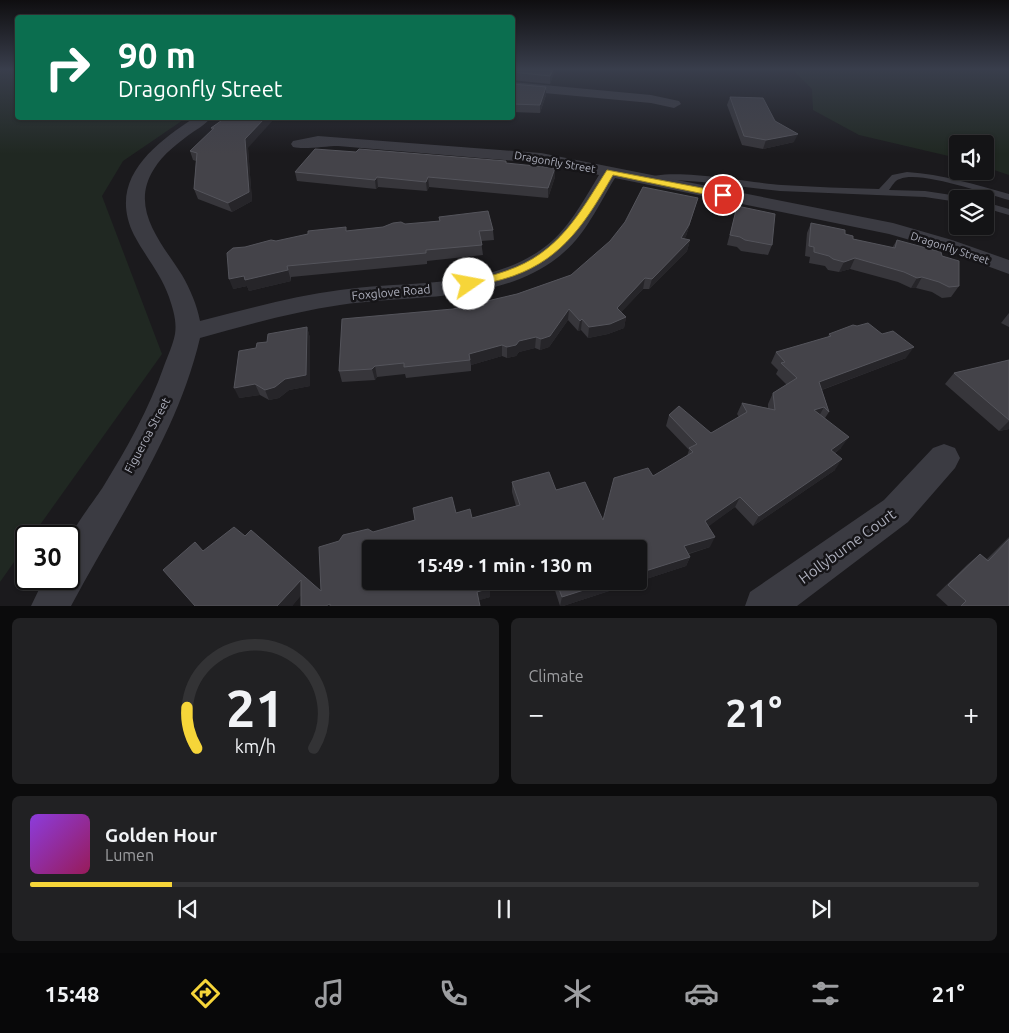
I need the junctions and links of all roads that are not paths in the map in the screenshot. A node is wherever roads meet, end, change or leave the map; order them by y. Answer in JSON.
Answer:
{"nodes":[{"id":1,"x":643,"y":98,"type":"edge"},
{"id":2,"x":674,"y":104,"type":"dead end"},
{"id":3,"x":200,"y":120,"type":"edge"},
{"id":4,"x":300,"y":144,"type":"dead end"},
{"id":5,"x":610,"y":172,"type":"junction"},
{"id":6,"x":648,"y":180,"type":"junction"},
{"id":7,"x":881,"y":192,"type":"junction"},
{"id":8,"x":1009,"y":197,"type":"edge"},
{"id":9,"x":949,"y":198,"type":"edge"},
{"id":10,"x":994,"y":208,"type":"edge"},
{"id":11,"x":1009,"y":212,"type":"edge"},
{"id":12,"x":1009,"y":268,"type":"edge"},
{"id":13,"x":188,"y":333,"type":"junction"},
{"id":14,"x":944,"y":458,"type":"dead end"},
{"id":15,"x":80,"y":554,"type":"edge"},
{"id":16,"x":59,"y":590,"type":"edge"},
{"id":17,"x":50,"y":606,"type":"edge"},
{"id":18,"x":764,"y":606,"type":"edge"}],
"edges":[{"from":1,"to":2,"type":"street"},
{"from":3,"to":13,"type":"street","name":"Figueroa Street"},
{"from":4,"to":5,"type":"street","name":"Dragonfly Street"},
{"from":5,"to":6,"type":"street","name":"Dragonfly Street"},
{"from":5,"to":13,"type":"street","name":"Foxglove Road"},
{"from":6,"to":7,"type":"lane"},
{"from":6,"to":12,"type":"street","name":"Dragonfly Street"},
{"from":7,"to":8,"type":"lane"},
{"from":7,"to":9,"type":"lane"},
{"from":10,"to":11,"type":"lane"},
{"from":13,"to":15,"type":"street","name":"Figueroa Street"},
{"from":14,"to":18,"type":"street","name":"Hollyburne Court"},
{"from":16,"to":17,"type":"street"}]}
